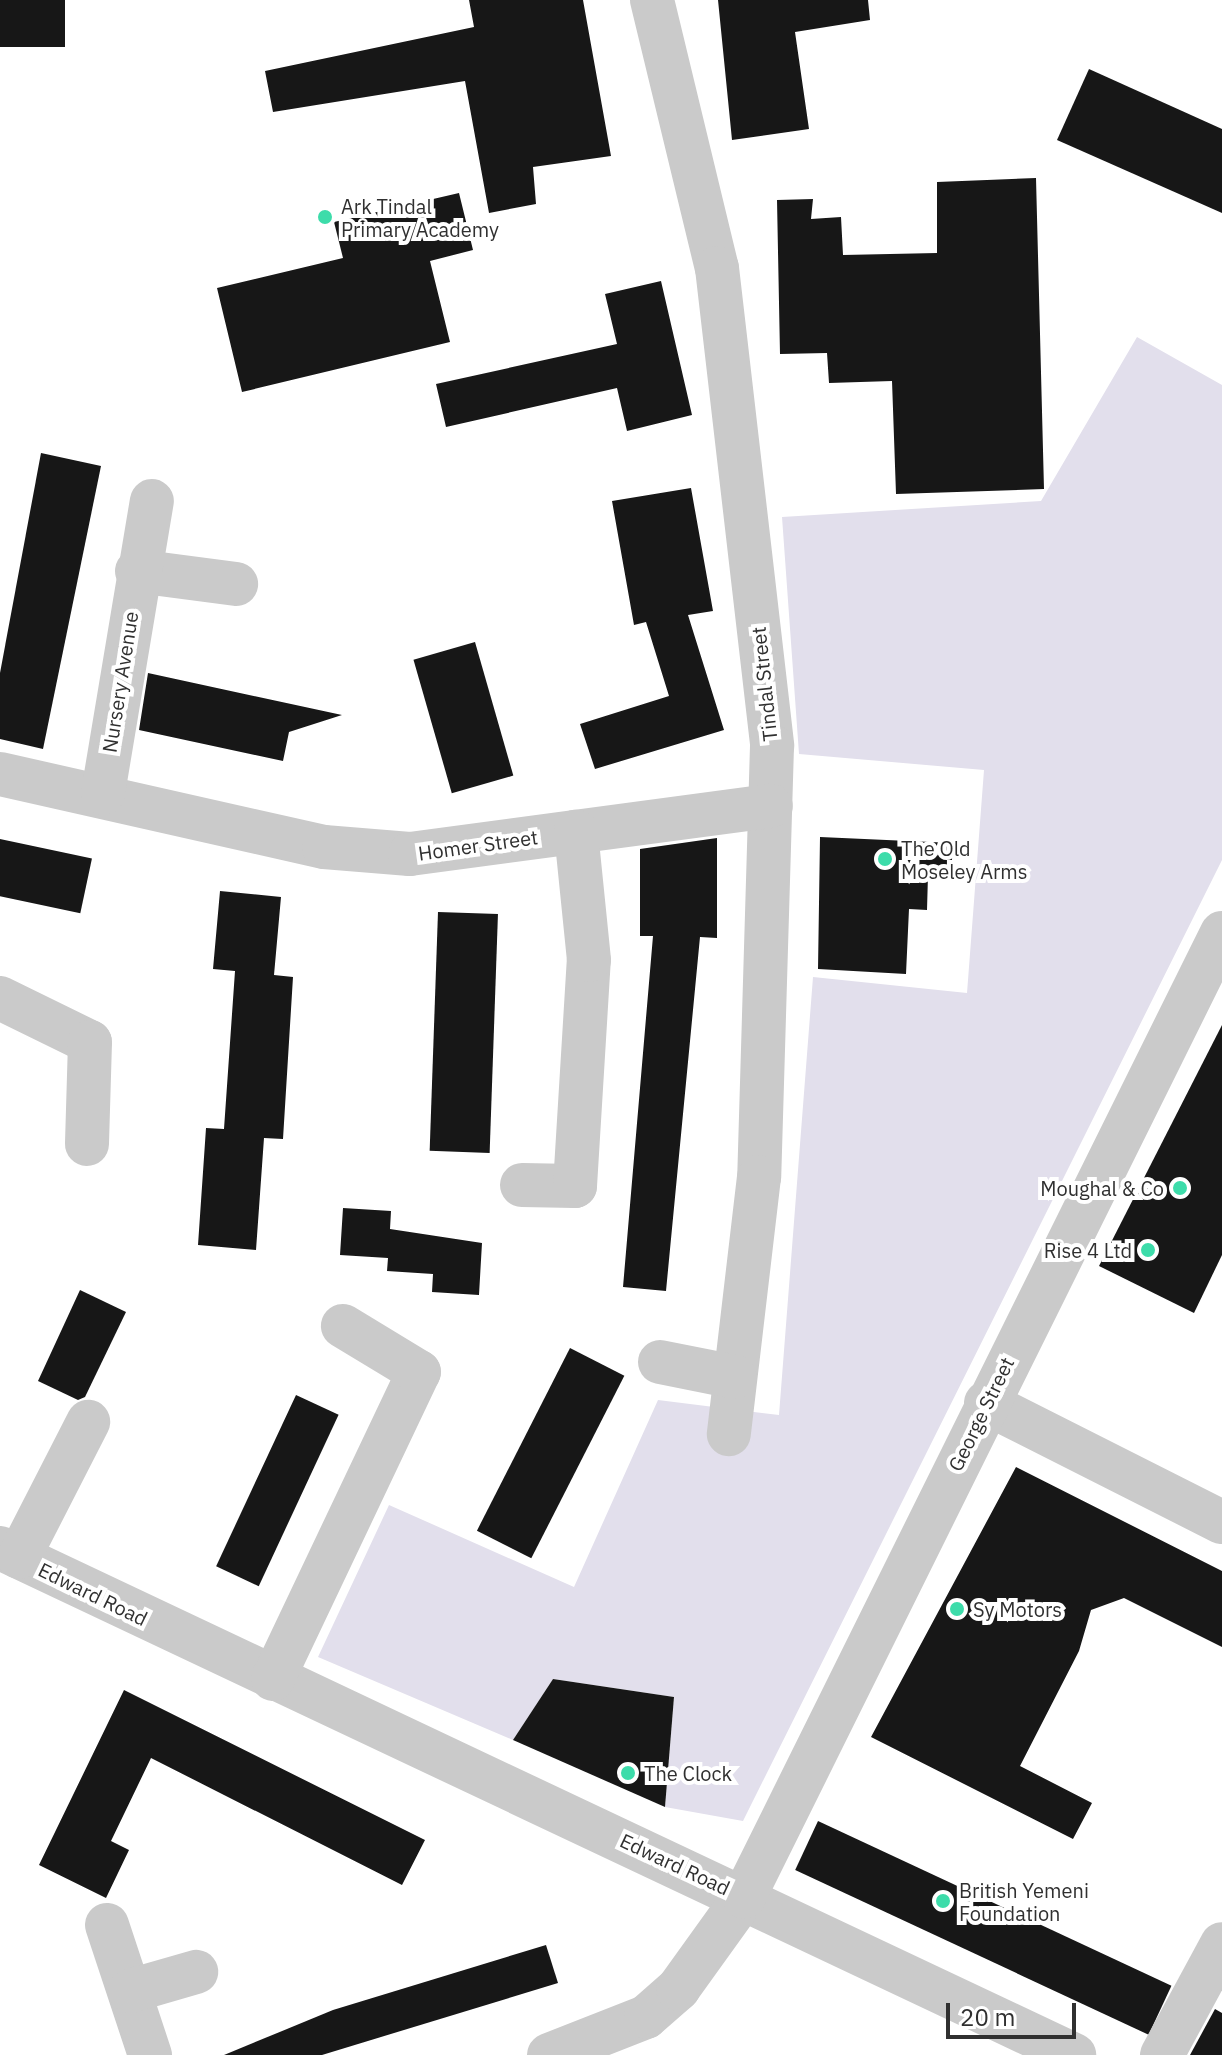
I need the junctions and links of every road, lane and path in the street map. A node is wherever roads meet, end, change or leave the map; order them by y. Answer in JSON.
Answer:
{"nodes":[{"id":1,"x":652,"y":0,"type":"edge"},
{"id":2,"x":152,"y":501,"type":"dead end"},
{"id":3,"x":137,"y":571,"type":"junction"},
{"id":4,"x":236,"y":584,"type":"dead end"},
{"id":5,"x":0,"y":774,"type":"edge"},
{"id":6,"x":103,"y":793,"type":"junction"},
{"id":7,"x":771,"y":806,"type":"junction"},
{"id":8,"x":576,"y":832,"type":"junction"},
{"id":9,"x":1222,"y":933,"type":"edge"},
{"id":10,"x":0,"y":998,"type":"edge"},
{"id":11,"x":87,"y":1144,"type":"dead end"},
{"id":12,"x":522,"y":1185,"type":"dead end"},
{"id":13,"x":343,"y":1326,"type":"dead end"},
{"id":14,"x":660,"y":1362,"type":"dead end"},
{"id":15,"x":735,"y":1377,"type":"junction"},
{"id":16,"x":986,"y":1403,"type":"junction"},
{"id":17,"x":88,"y":1422,"type":"dead end"},
{"id":18,"x":729,"y":1434,"type":"dead end"},
{"id":19,"x":1222,"y":1522,"type":"edge"},
{"id":20,"x":9,"y":1553,"type":"edge"},
{"id":21,"x":273,"y":1679,"type":"junction"},
{"id":22,"x":744,"y":1897,"type":"junction"},
{"id":23,"x":107,"y":1925,"type":"dead end"},
{"id":24,"x":1222,"y":1944,"type":"edge"},
{"id":25,"x":196,"y":1972,"type":"dead end"},
{"id":26,"x":130,"y":1991,"type":"junction"},
{"id":27,"x":150,"y":2055,"type":"edge"},
{"id":28,"x":549,"y":2055,"type":"edge"},
{"id":29,"x":1074,"y":2055,"type":"edge"},
{"id":30,"x":1162,"y":2055,"type":"edge"}],
"edges":[{"from":1,"to":7,"type":"street","name":"Tindal Street"},
{"from":2,"to":3,"type":"street","name":"Nursery Avenue"},
{"from":3,"to":4,"type":"street"},
{"from":3,"to":6,"type":"street","name":"Nursery Avenue"},
{"from":5,"to":6,"type":"street","name":"Homer Street"},
{"from":6,"to":8,"type":"street","name":"Homer Street"},
{"from":7,"to":8,"type":"street","name":"Homer Street"},
{"from":7,"to":15,"type":"street","name":"Tindal Street"},
{"from":8,"to":12,"type":"street"},
{"from":9,"to":16,"type":"street","name":"George Street"},
{"from":10,"to":11,"type":"street"},
{"from":13,"to":21,"type":"street"},
{"from":14,"to":15,"type":"street"},
{"from":15,"to":18,"type":"street","name":"Tindal Street"},
{"from":16,"to":19,"type":"street"},
{"from":16,"to":22,"type":"street","name":"George Street"},
{"from":17,"to":20,"type":"street"},
{"from":20,"to":21,"type":"street","name":"Edward Road"},
{"from":21,"to":22,"type":"street","name":"Edward Road"},
{"from":22,"to":28,"type":"street","name":"George Street"},
{"from":22,"to":29,"type":"street","name":"Edward Road"},
{"from":23,"to":26,"type":"street"},
{"from":24,"to":30,"type":"street"},
{"from":25,"to":26,"type":"street"},
{"from":26,"to":27,"type":"street"}]}
